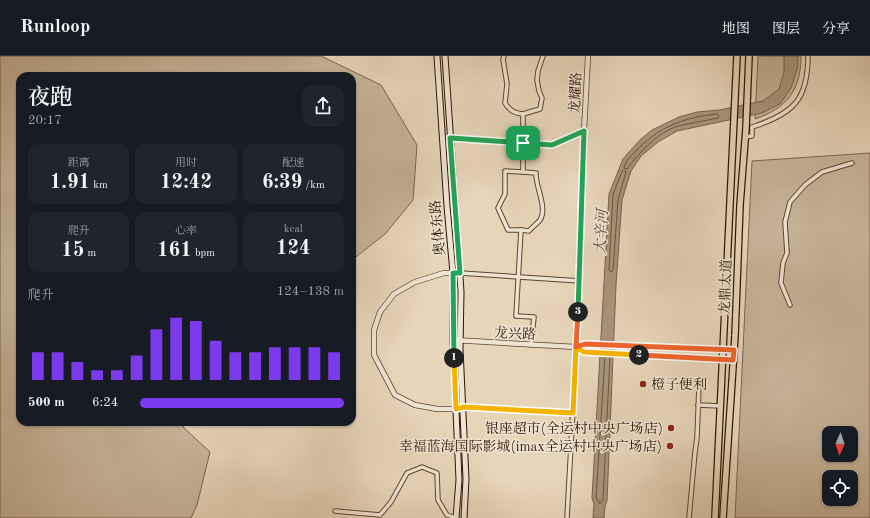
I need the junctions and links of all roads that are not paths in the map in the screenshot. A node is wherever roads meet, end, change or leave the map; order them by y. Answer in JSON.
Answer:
{"nodes":[{"id":1,"x":437,"y":56,"type":"edge"},
{"id":2,"x":445,"y":56,"type":"edge"},
{"id":3,"x":504,"y":56,"type":"edge"},
{"id":4,"x":543,"y":56,"type":"edge"},
{"id":5,"x":588,"y":56,"type":"edge"},
{"id":6,"x":737,"y":56,"type":"edge"},
{"id":7,"x":749,"y":56,"type":"edge"},
{"id":8,"x":808,"y":56,"type":"edge"},
{"id":9,"x":523,"y":114,"type":"junction"},
{"id":10,"x":584,"y":131,"type":"junction"},
{"id":11,"x":745,"y":137,"type":"junction"},
{"id":12,"x":450,"y":138,"type":"junction"},
{"id":13,"x":523,"y":143,"type":"junction"},
{"id":14,"x":852,"y":163,"type":"dead end"},
{"id":15,"x":523,"y":172,"type":"junction"},
{"id":16,"x":521,"y":230,"type":"junction"},
{"id":17,"x":453,"y":273,"type":"junction"},
{"id":18,"x":460,"y":273,"type":"junction"},
{"id":19,"x":580,"y":281,"type":"junction"},
{"id":20,"x":790,"y":305,"type":"dead end"},
{"id":21,"x":453,"y":340,"type":"junction"},
{"id":22,"x":461,"y":341,"type":"junction"},
{"id":23,"x":531,"y":345,"type":"junction"},
{"id":24,"x":576,"y":347,"type":"junction"},
{"id":25,"x":723,"y":348,"type":"junction"},
{"id":26,"x":734,"y":350,"type":"junction"},
{"id":27,"x":723,"y":359,"type":"junction"},
{"id":28,"x":733,"y":360,"type":"junction"},
{"id":29,"x":699,"y":386,"type":"dead end"},
{"id":30,"x":698,"y":405,"type":"junction"},
{"id":31,"x":721,"y":406,"type":"junction"},
{"id":32,"x":464,"y":407,"type":"junction"},
{"id":33,"x":456,"y":409,"type":"junction"},
{"id":34,"x":573,"y":413,"type":"junction"},
{"id":35,"x":335,"y":511,"type":"dead end"},
{"id":36,"x":456,"y":518,"type":"edge"},
{"id":37,"x":464,"y":518,"type":"edge"},
{"id":38,"x":567,"y":518,"type":"edge"},
{"id":39,"x":689,"y":518,"type":"edge"},
{"id":40,"x":715,"y":518,"type":"edge"},
{"id":41,"x":723,"y":518,"type":"edge"}],
"edges":[{"from":1,"to":17,"type":"main road","name":"奥体东路"},
{"from":2,"to":12,"type":"main road"},
{"from":3,"to":9,"type":"street"},
{"from":4,"to":9,"type":"street"},
{"from":5,"to":10,"type":"street","name":"龙耀路"},
{"from":6,"to":25,"type":"main road","name":"龙鼎大道"},
{"from":7,"to":11,"type":"main road","name":"龙鼎大道"},
{"from":8,"to":11,"type":"street"},
{"from":9,"to":13,"type":"street"},
{"from":10,"to":13,"type":"street"},
{"from":10,"to":19,"type":"street"},
{"from":11,"to":26,"type":"main road","name":"龙鼎大道"},
{"from":12,"to":13,"type":"street"},
{"from":12,"to":18,"type":"main road"},
{"from":13,"to":15,"type":"street"},
{"from":14,"to":20,"type":"street"},
{"from":15,"to":16,"type":"street"},
{"from":15,"to":16,"type":"street"},
{"from":16,"to":23,"type":"street"},
{"from":17,"to":18,"type":"street"},
{"from":17,"to":21,"type":"main road","name":"奥体东路"},
{"from":17,"to":33,"type":"street"},
{"from":18,"to":19,"type":"street"},
{"from":18,"to":22,"type":"main road"},
{"from":19,"to":24,"type":"street"},
{"from":21,"to":22,"type":"street","name":"龙兴路"},
{"from":21,"to":33,"type":"main road","name":"奥体东路"},
{"from":22,"to":23,"type":"street","name":"龙兴路"},
{"from":22,"to":32,"type":"main road"},
{"from":23,"to":24,"type":"street","name":"龙兴路"},
{"from":24,"to":25,"type":"street","name":"龙兴路"},
{"from":24,"to":27,"type":"street","name":"龙兴路"},
{"from":24,"to":34,"type":"street"},
{"from":25,"to":26,"type":"street","name":"龙兴路"},
{"from":25,"to":27,"type":"main road","name":"龙鼎大道"},
{"from":26,"to":28,"type":"main road","name":"龙鼎大道"},
{"from":27,"to":28,"type":"street","name":"龙兴路"},
{"from":27,"to":31,"type":"main road","name":"龙鼎大道"},
{"from":28,"to":41,"type":"main road","name":"龙鼎大道"},
{"from":29,"to":30,"type":"street"},
{"from":30,"to":31,"type":"street"},
{"from":30,"to":39,"type":"street"},
{"from":31,"to":40,"type":"main road","name":"龙鼎大道"},
{"from":32,"to":33,"type":"street"},
{"from":32,"to":34,"type":"street"},
{"from":32,"to":37,"type":"main road"},
{"from":33,"to":36,"type":"main road","name":"奥体东路"},
{"from":34,"to":38,"type":"street"},
{"from":35,"to":36,"type":"street"}]}
